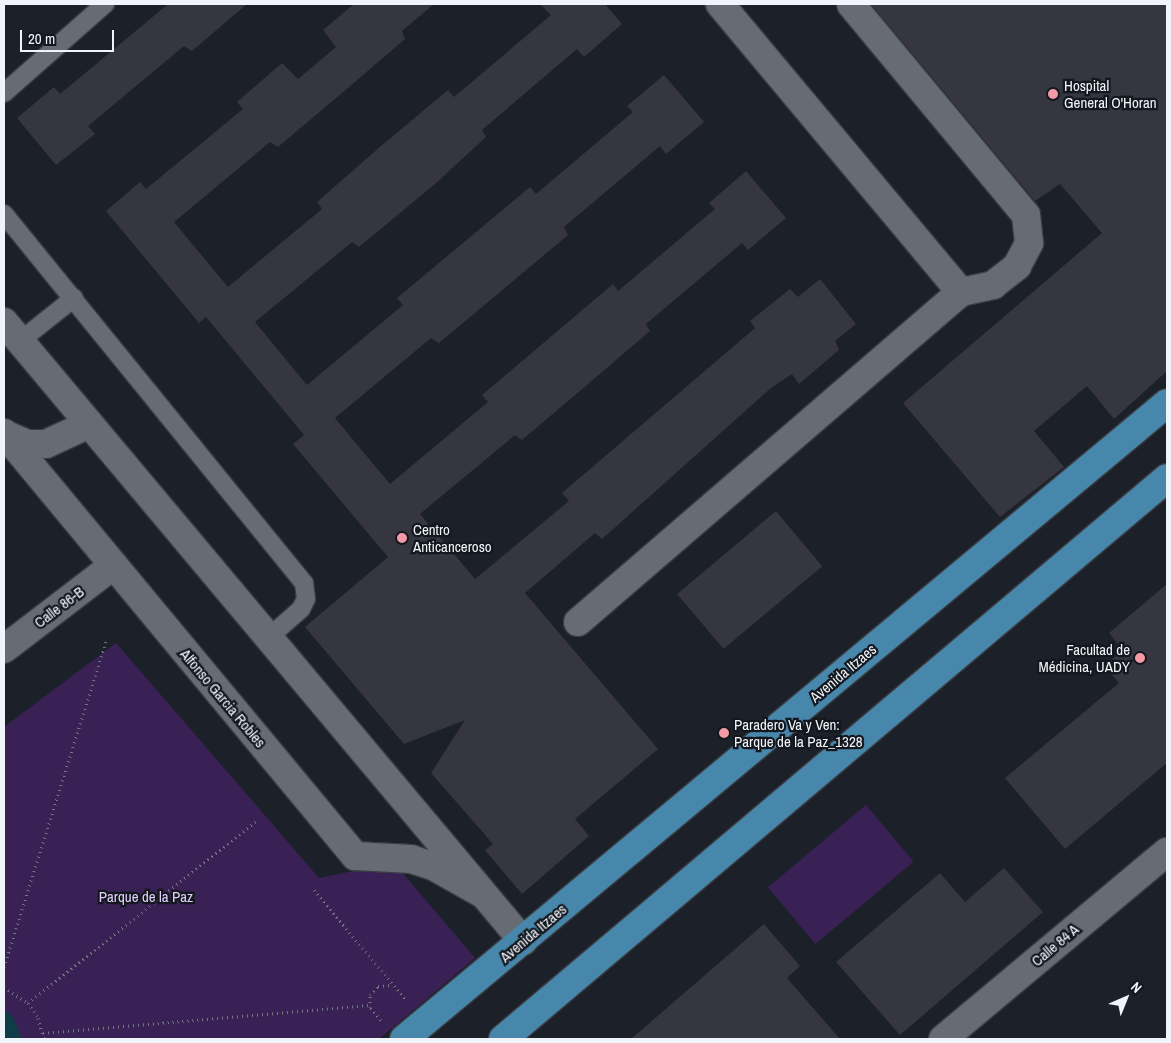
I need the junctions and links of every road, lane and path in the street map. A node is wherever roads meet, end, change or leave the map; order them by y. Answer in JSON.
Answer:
{"nodes":[{"id":1,"x":105,"y":4,"type":"edge"},
{"id":2,"x":720,"y":4,"type":"edge"},
{"id":3,"x":851,"y":4,"type":"edge"},
{"id":4,"x":4,"y":93,"type":"edge"},
{"id":5,"x":4,"y":214,"type":"edge"},
{"id":6,"x":961,"y":292,"type":"junction"},
{"id":7,"x":74,"y":298,"type":"junction"},
{"id":8,"x":12,"y":332,"type":"edge"},
{"id":9,"x":1167,"y":403,"type":"edge"},
{"id":10,"x":89,"y":424,"type":"junction"},
{"id":11,"x":4,"y":433,"type":"edge"},
{"id":12,"x":1167,"y":478,"type":"edge"},
{"id":13,"x":114,"y":565,"type":"junction"},
{"id":14,"x":578,"y":622,"type":"dead end"},
{"id":15,"x":268,"y":638,"type":"junction"},
{"id":16,"x":106,"y":641,"type":"dead end"},
{"id":17,"x":4,"y":649,"type":"edge"},
{"id":18,"x":256,"y":821,"type":"dead end"},
{"id":19,"x":1167,"y":852,"type":"edge"},
{"id":20,"x":314,"y":890,"type":"dead end"},
{"id":21,"x":483,"y":894,"type":"junction"},
{"id":22,"x":523,"y":941,"type":"junction"},
{"id":23,"x":4,"y":967,"type":"edge"},
{"id":24,"x":393,"y":985,"type":"junction"},
{"id":25,"x":4,"y":987,"type":"edge"},
{"id":26,"x":28,"y":1003,"type":"junction"},
{"id":27,"x":408,"y":1003,"type":"dead end"},
{"id":28,"x":369,"y":1004,"type":"junction"},
{"id":29,"x":395,"y":1030,"type":"edge"},
{"id":30,"x":43,"y":1032,"type":"junction"},
{"id":31,"x":44,"y":1039,"type":"edge"},
{"id":32,"x":503,"y":1039,"type":"edge"},
{"id":33,"x":943,"y":1039,"type":"edge"}],
"edges":[{"from":1,"to":4,"type":"lane"},
{"from":2,"to":6,"type":"street"},
{"from":3,"to":6,"type":"street"},
{"from":5,"to":7,"type":"lane"},
{"from":6,"to":14,"type":"street"},
{"from":7,"to":8,"type":"lane"},
{"from":7,"to":15,"type":"lane"},
{"from":8,"to":10,"type":"street","name":"Alfonso Garcia Robles"},
{"from":9,"to":22,"type":"main road","name":"Avenida Itzaes"},
{"from":10,"to":11,"type":"street","name":"Alfonso Garcia Robles"},
{"from":10,"to":15,"type":"street","name":"Alfonso Garcia Robles"},
{"from":11,"to":13,"type":"street","name":"Alfonso Garcia Robles"},
{"from":12,"to":32,"type":"main road"},
{"from":13,"to":17,"type":"street","name":"Calle 86-B"},
{"from":13,"to":21,"type":"street","name":"Alfonso Garcia Robles"},
{"from":15,"to":21,"type":"street","name":"Alfonso Garcia Robles"},
{"from":16,"to":23,"type":"path"},
{"from":18,"to":26,"type":"path"},
{"from":19,"to":33,"type":"street","name":"Calle 84 A"},
{"from":20,"to":24,"type":"path"},
{"from":21,"to":22,"type":"street","name":"Alfonso Garcia Robles"},
{"from":22,"to":29,"type":"main road","name":"Avenida Itzaes"},
{"from":24,"to":27,"type":"path"},
{"from":24,"to":28,"type":"path"},
{"from":25,"to":26,"type":"path"},
{"from":26,"to":30,"type":"path"},
{"from":28,"to":29,"type":"path"},
{"from":28,"to":30,"type":"path"},
{"from":30,"to":31,"type":"path"}]}
